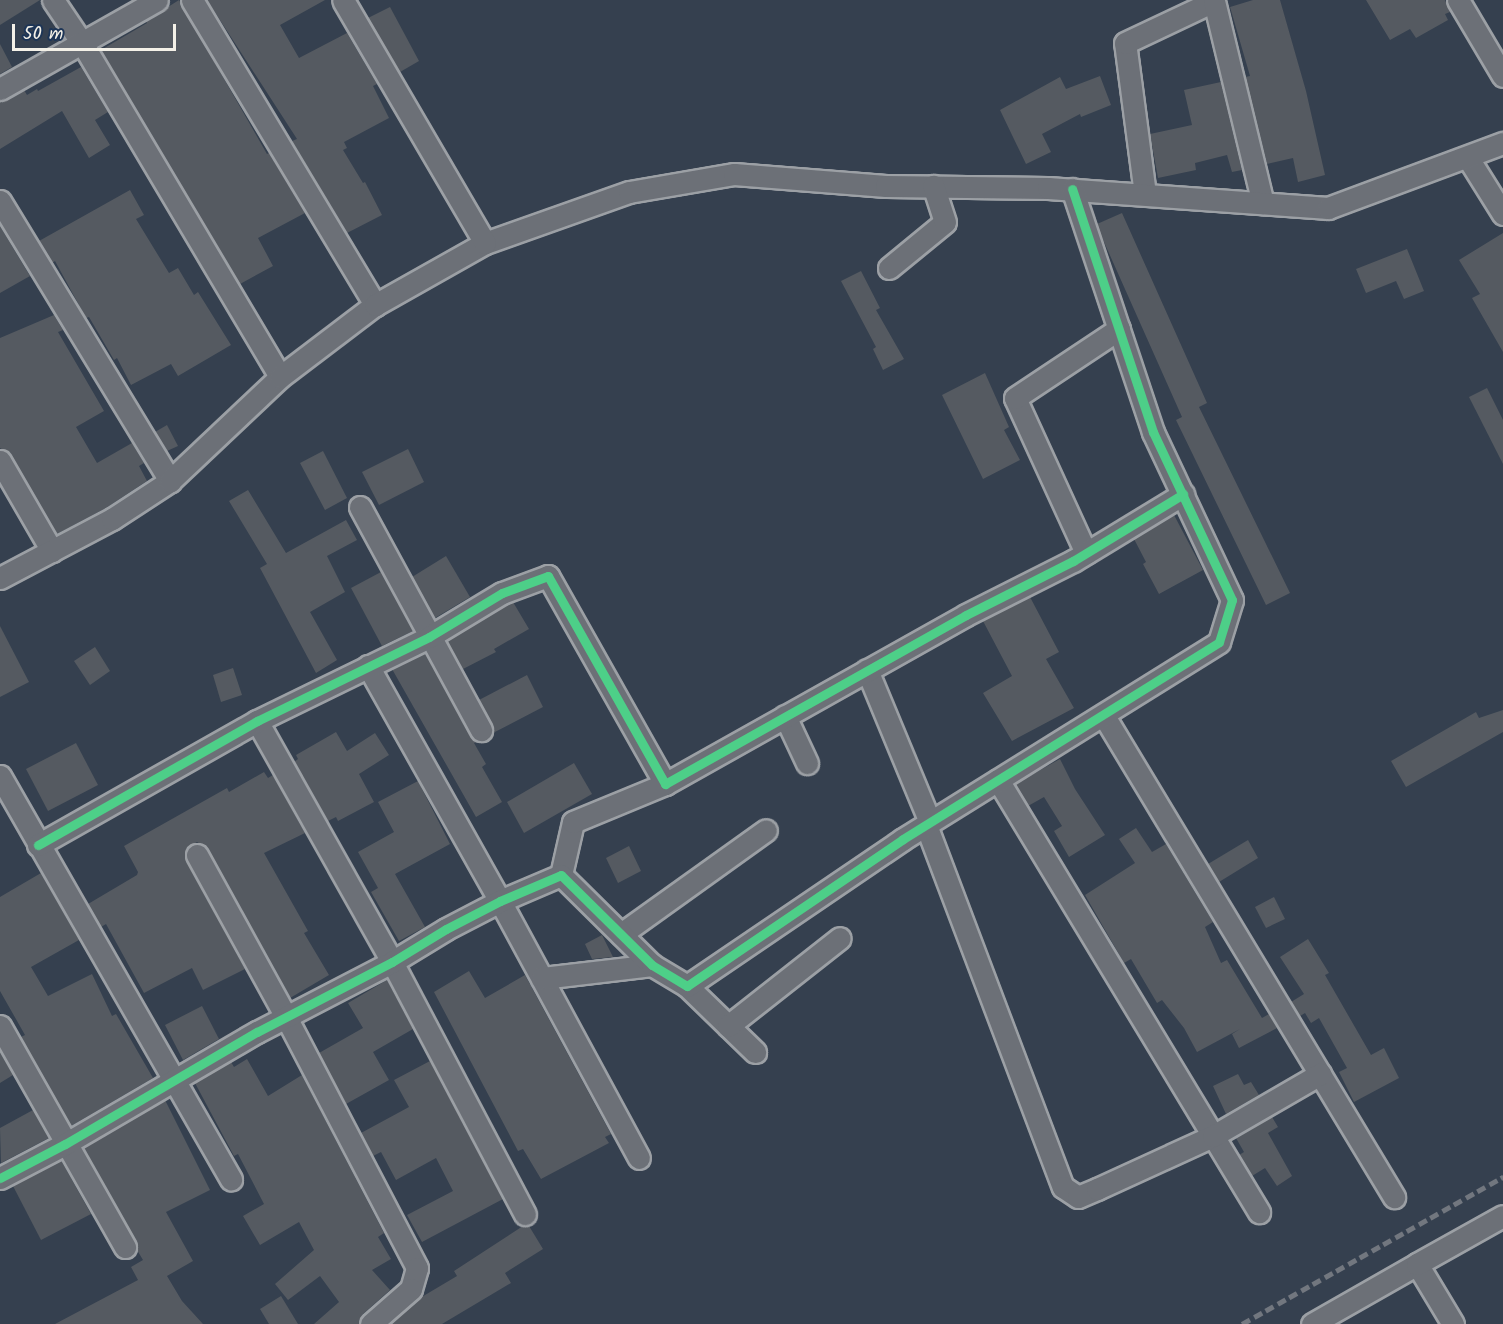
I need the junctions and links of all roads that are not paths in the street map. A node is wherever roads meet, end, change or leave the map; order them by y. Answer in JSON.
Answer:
{"nodes":[{"id":1,"x":53,"y":0,"type":"edge"},
{"id":2,"x":157,"y":0,"type":"edge"},
{"id":3,"x":192,"y":0,"type":"edge"},
{"id":4,"x":343,"y":0,"type":"edge"},
{"id":5,"x":1458,"y":0,"type":"edge"},
{"id":6,"x":82,"y":43,"type":"junction"},
{"id":7,"x":1503,"y":76,"type":"edge"},
{"id":8,"x":0,"y":89,"type":"edge"},
{"id":9,"x":1503,"y":144,"type":"edge"},
{"id":10,"x":1468,"y":158,"type":"junction"},
{"id":11,"x":933,"y":186,"type":"junction"},
{"id":12,"x":1072,"y":189,"type":"junction"},
{"id":13,"x":1145,"y":194,"type":"junction"},
{"id":14,"x":0,"y":201,"type":"edge"},
{"id":15,"x":1263,"y":203,"type":"junction"},
{"id":16,"x":1503,"y":214,"type":"edge"},
{"id":17,"x":484,"y":243,"type":"junction"},
{"id":18,"x":889,"y":268,"type":"dead end"},
{"id":19,"x":375,"y":305,"type":"junction"},
{"id":20,"x":1119,"y":329,"type":"junction"},
{"id":21,"x":280,"y":377,"type":"junction"},
{"id":22,"x":0,"y":461,"type":"edge"},
{"id":23,"x":170,"y":481,"type":"junction"},
{"id":24,"x":1183,"y":494,"type":"junction"},
{"id":25,"x":360,"y":507,"type":"dead end"},
{"id":26,"x":52,"y":551,"type":"junction"},
{"id":27,"x":1086,"y":553,"type":"junction"},
{"id":28,"x":0,"y":578,"type":"edge"},
{"id":29,"x":429,"y":637,"type":"junction"},
{"id":30,"x":368,"y":666,"type":"junction"},
{"id":31,"x":867,"y":670,"type":"junction"},
{"id":32,"x":785,"y":716,"type":"junction"},
{"id":33,"x":1104,"y":716,"type":"junction"},
{"id":34,"x":257,"y":721,"type":"junction"},
{"id":35,"x":481,"y":730,"type":"dead end"},
{"id":36,"x":807,"y":763,"type":"dead end"},
{"id":37,"x":0,"y":776,"type":"edge"},
{"id":38,"x":998,"y":780,"type":"junction"},
{"id":39,"x":665,"y":784,"type":"junction"},
{"id":40,"x":928,"y":824,"type":"junction"},
{"id":41,"x":766,"y":830,"type":"dead end"},
{"id":42,"x":38,"y":845,"type":"junction"},
{"id":43,"x":197,"y":855,"type":"dead end"},
{"id":44,"x":561,"y":875,"type":"junction"},
{"id":45,"x":500,"y":901,"type":"junction"},
{"id":46,"x":621,"y":934,"type":"junction"},
{"id":47,"x":840,"y":938,"type":"dead end"},
{"id":48,"x":392,"y":962,"type":"junction"},
{"id":49,"x":652,"y":965,"type":"junction"},
{"id":50,"x":542,"y":978,"type":"junction"},
{"id":51,"x":687,"y":986,"type":"junction"},
{"id":52,"x":286,"y":1017,"type":"junction"},
{"id":53,"x":0,"y":1026,"type":"edge"},
{"id":54,"x":728,"y":1026,"type":"junction"},
{"id":55,"x":754,"y":1052,"type":"dead end"},
{"id":56,"x":1320,"y":1074,"type":"junction"},
{"id":57,"x":176,"y":1079,"type":"junction"},
{"id":58,"x":1212,"y":1136,"type":"junction"},
{"id":59,"x":65,"y":1144,"type":"junction"},
{"id":60,"x":639,"y":1158,"type":"dead end"},
{"id":61,"x":0,"y":1178,"type":"edge"},
{"id":62,"x":231,"y":1180,"type":"dead end"},
{"id":63,"x":1395,"y":1197,"type":"dead end"},
{"id":64,"x":1258,"y":1212,"type":"dead end"},
{"id":65,"x":525,"y":1214,"type":"dead end"},
{"id":66,"x":1503,"y":1216,"type":"edge"},
{"id":67,"x":125,"y":1247,"type":"dead end"},
{"id":68,"x":1417,"y":1264,"type":"junction"},
{"id":69,"x":371,"y":1324,"type":"edge"},
{"id":70,"x":1312,"y":1324,"type":"edge"},
{"id":71,"x":1453,"y":1324,"type":"edge"}],
"edges":[{"from":1,"to":6,"type":"street"},
{"from":2,"to":6,"type":"street"},
{"from":3,"to":19,"type":"street"},
{"from":4,"to":17,"type":"street"},
{"from":5,"to":7,"type":"street"},
{"from":6,"to":8,"type":"street"},
{"from":6,"to":21,"type":"street"},
{"from":9,"to":10,"type":"street"},
{"from":10,"to":15,"type":"street"},
{"from":10,"to":16,"type":"street"},
{"from":11,"to":12,"type":"street"},
{"from":11,"to":17,"type":"street"},
{"from":11,"to":18,"type":"street"},
{"from":12,"to":13,"type":"street"},
{"from":12,"to":20,"type":"street"},
{"from":13,"to":15,"type":"street"},
{"from":13,"to":15,"type":"street"},
{"from":14,"to":23,"type":"street"},
{"from":17,"to":19,"type":"street"},
{"from":19,"to":21,"type":"street"},
{"from":20,"to":24,"type":"street"},
{"from":20,"to":27,"type":"street"},
{"from":21,"to":23,"type":"street"},
{"from":22,"to":26,"type":"street"},
{"from":23,"to":26,"type":"street"},
{"from":24,"to":27,"type":"street"},
{"from":24,"to":33,"type":"street"},
{"from":25,"to":29,"type":"street"},
{"from":26,"to":28,"type":"street"},
{"from":27,"to":31,"type":"street"},
{"from":29,"to":30,"type":"street"},
{"from":29,"to":35,"type":"street"},
{"from":29,"to":39,"type":"street"},
{"from":30,"to":34,"type":"street"},
{"from":30,"to":45,"type":"street"},
{"from":31,"to":32,"type":"street"},
{"from":31,"to":40,"type":"street"},
{"from":32,"to":36,"type":"street"},
{"from":32,"to":39,"type":"street"},
{"from":33,"to":38,"type":"street"},
{"from":33,"to":56,"type":"street"},
{"from":34,"to":42,"type":"street"},
{"from":34,"to":48,"type":"street"},
{"from":37,"to":42,"type":"street"},
{"from":38,"to":40,"type":"street"},
{"from":38,"to":58,"type":"street"},
{"from":39,"to":44,"type":"street"},
{"from":40,"to":51,"type":"street"},
{"from":40,"to":58,"type":"street"},
{"from":41,"to":46,"type":"street"},
{"from":42,"to":57,"type":"street"},
{"from":43,"to":52,"type":"street"},
{"from":44,"to":45,"type":"street"},
{"from":44,"to":46,"type":"street"},
{"from":45,"to":48,"type":"street"},
{"from":45,"to":50,"type":"street"},
{"from":46,"to":49,"type":"street"},
{"from":47,"to":54,"type":"street"},
{"from":48,"to":52,"type":"street"},
{"from":48,"to":65,"type":"street"},
{"from":49,"to":50,"type":"street"},
{"from":49,"to":51,"type":"street"},
{"from":50,"to":60,"type":"street"},
{"from":51,"to":54,"type":"street"},
{"from":52,"to":57,"type":"street"},
{"from":52,"to":69,"type":"street"},
{"from":53,"to":59,"type":"street"},
{"from":54,"to":55,"type":"street"},
{"from":56,"to":58,"type":"street"},
{"from":56,"to":63,"type":"street"},
{"from":57,"to":59,"type":"street"},
{"from":57,"to":62,"type":"street"},
{"from":58,"to":64,"type":"street"},
{"from":59,"to":61,"type":"street"},
{"from":59,"to":67,"type":"street"},
{"from":66,"to":68,"type":"street"},
{"from":68,"to":70,"type":"street"},
{"from":68,"to":71,"type":"street"}]}
